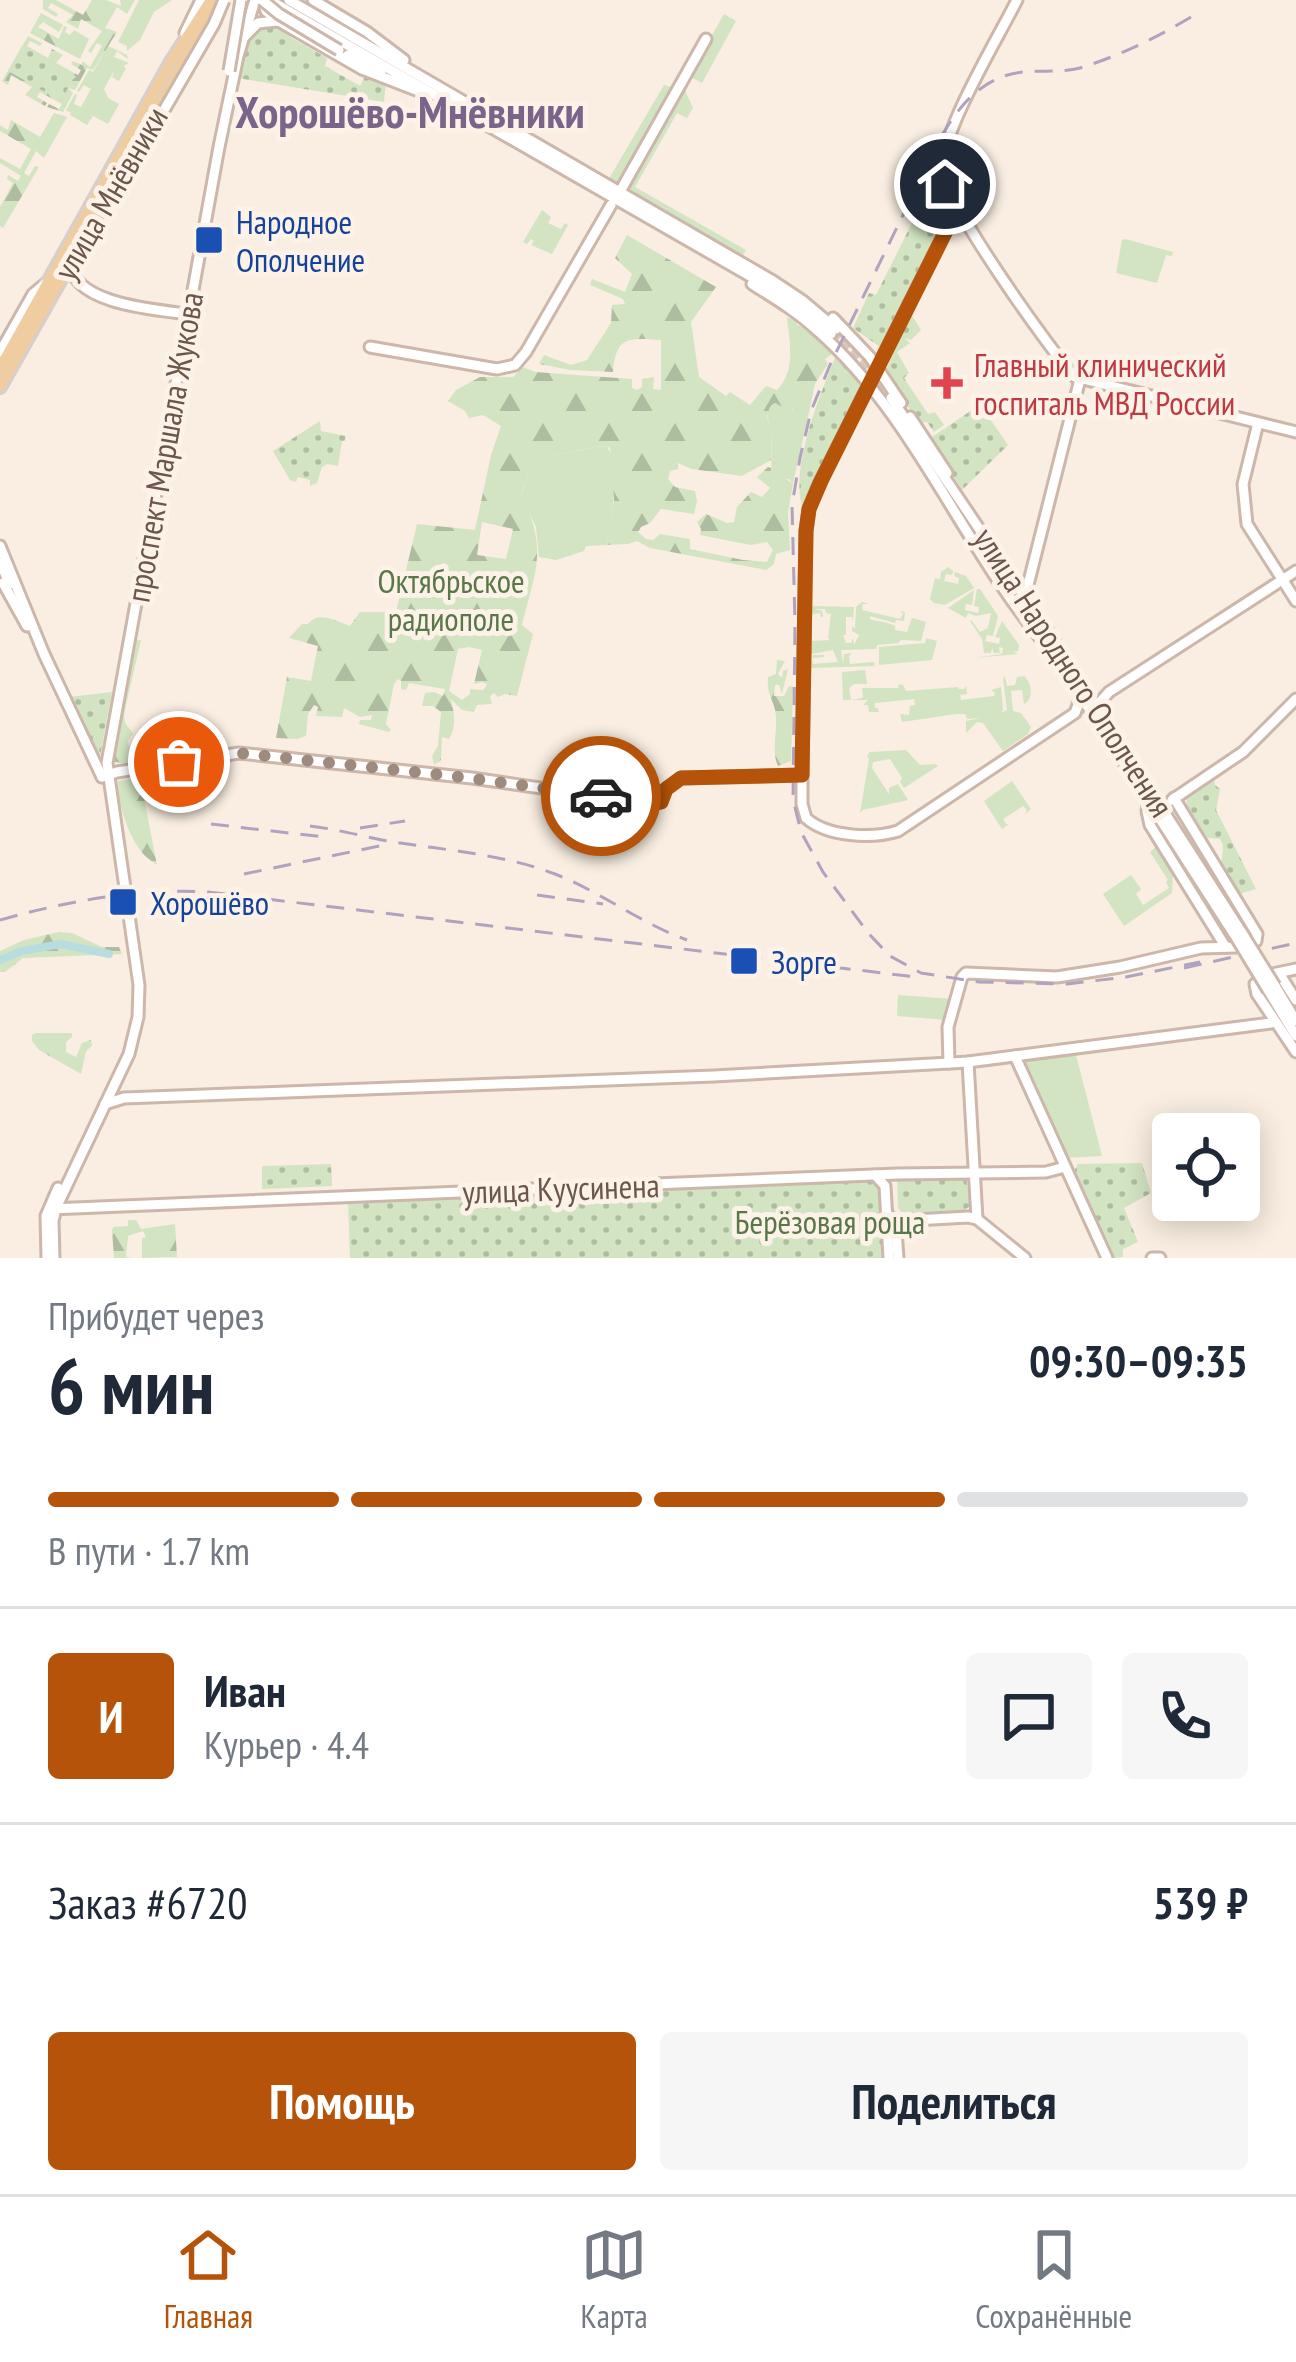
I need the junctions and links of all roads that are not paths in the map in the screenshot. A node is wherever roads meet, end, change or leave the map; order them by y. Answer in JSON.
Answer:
{"nodes":[{"id":1,"x":201,"y":0,"type":"edge"},
{"id":2,"x":212,"y":0,"type":"edge"},
{"id":3,"x":223,"y":0,"type":"edge"},
{"id":4,"x":242,"y":0,"type":"edge"},
{"id":5,"x":263,"y":0,"type":"edge"},
{"id":6,"x":290,"y":0,"type":"edge"},
{"id":7,"x":313,"y":0,"type":"edge"},
{"id":8,"x":1017,"y":0,"type":"edge"},
{"id":9,"x":280,"y":22,"type":"junction"},
{"id":10,"x":706,"y":39,"type":"dead end"},
{"id":11,"x":241,"y":46,"type":"junction"},
{"id":12,"x":172,"y":60,"type":"junction"},
{"id":13,"x":432,"y":81,"type":"junction"},
{"id":14,"x":412,"y":88,"type":"junction"},
{"id":15,"x":443,"y":101,"type":"junction"},
{"id":16,"x":617,"y":196,"type":"junction"},
{"id":17,"x":958,"y":206,"type":"junction"},
{"id":18,"x":97,"y":217,"type":"junction"},
{"id":19,"x":703,"y":246,"type":"junction"},
{"id":20,"x":72,"y":260,"type":"junction"},
{"id":21,"x":82,"y":285,"type":"junction"},
{"id":22,"x":48,"y":290,"type":"junction"},
{"id":23,"x":185,"y":314,"type":"junction"},
{"id":24,"x":833,"y":331,"type":"junction"},
{"id":25,"x":859,"y":344,"type":"junction"},
{"id":26,"x":370,"y":347,"type":"dead end"},
{"id":27,"x":0,"y":352,"type":"edge"},
{"id":28,"x":869,"y":356,"type":"junction"},
{"id":29,"x":885,"y":356,"type":"junction"},
{"id":30,"x":844,"y":358,"type":"junction"},
{"id":31,"x":0,"y":368,"type":"edge"},
{"id":32,"x":878,"y":368,"type":"junction"},
{"id":33,"x":1079,"y":379,"type":"junction"},
{"id":34,"x":869,"y":386,"type":"junction"},
{"id":35,"x":0,"y":387,"type":"edge"},
{"id":36,"x":887,"y":398,"type":"junction"},
{"id":37,"x":863,"y":399,"type":"junction"},
{"id":38,"x":1258,"y":423,"type":"junction"},
{"id":39,"x":1296,"y":433,"type":"edge"},
{"id":40,"x":957,"y":501,"type":"junction"},
{"id":41,"x":0,"y":546,"type":"edge"},
{"id":42,"x":0,"y":562,"type":"edge"},
{"id":43,"x":1296,"y":571,"type":"edge"},
{"id":44,"x":0,"y":577,"type":"edge"},
{"id":45,"x":1282,"y":580,"type":"junction"},
{"id":46,"x":1029,"y":581,"type":"junction"},
{"id":47,"x":1016,"y":582,"type":"junction"},
{"id":48,"x":1027,"y":599,"type":"junction"},
{"id":49,"x":1296,"y":601,"type":"edge"},
{"id":50,"x":37,"y":640,"type":"junction"},
{"id":51,"x":1053,"y":652,"type":"junction"},
{"id":52,"x":44,"y":654,"type":"junction"},
{"id":53,"x":1109,"y":692,"type":"junction"},
{"id":54,"x":1083,"y":693,"type":"junction"},
{"id":55,"x":1296,"y":699,"type":"edge"},
{"id":56,"x":1076,"y":713,"type":"junction"},
{"id":57,"x":1097,"y":715,"type":"junction"},
{"id":58,"x":104,"y":769,"type":"junction"},
{"id":59,"x":802,"y":775,"type":"junction"},
{"id":60,"x":1174,"y":798,"type":"junction"},
{"id":61,"x":1162,"y":806,"type":"junction"},
{"id":62,"x":1196,"y":835,"type":"junction"},
{"id":63,"x":1177,"y":847,"type":"junction"},
{"id":64,"x":124,"y":897,"type":"junction"},
{"id":65,"x":1216,"y":932,"type":"junction"},
{"id":66,"x":1225,"y":946,"type":"junction"},
{"id":67,"x":1201,"y":948,"type":"junction"},
{"id":68,"x":1296,"y":969,"type":"edge"},
{"id":69,"x":1254,"y":978,"type":"dead end"},
{"id":70,"x":1271,"y":984,"type":"junction"},
{"id":71,"x":1296,"y":1000,"type":"edge"},
{"id":72,"x":1296,"y":1022,"type":"edge"},
{"id":73,"x":1271,"y":1023,"type":"junction"},
{"id":74,"x":1295,"y":1045,"type":"edge"},
{"id":75,"x":1015,"y":1056,"type":"junction"},
{"id":76,"x":968,"y":1062,"type":"junction"},
{"id":77,"x":949,"y":1063,"type":"junction"},
{"id":78,"x":114,"y":1085,"type":"junction"},
{"id":79,"x":124,"y":1098,"type":"junction"},
{"id":80,"x":105,"y":1104,"type":"junction"},
{"id":81,"x":1064,"y":1165,"type":"junction"},
{"id":82,"x":974,"y":1173,"type":"junction"},
{"id":83,"x":897,"y":1174,"type":"junction"},
{"id":84,"x":875,"y":1175,"type":"junction"},
{"id":85,"x":885,"y":1186,"type":"junction"},
{"id":86,"x":52,"y":1206,"type":"junction"},
{"id":87,"x":887,"y":1214,"type":"junction"},
{"id":88,"x":976,"y":1214,"type":"junction"},
{"id":89,"x":906,"y":1221,"type":"junction"},
{"id":90,"x":51,"y":1258,"type":"edge"},
{"id":91,"x":894,"y":1258,"type":"edge"},
{"id":92,"x":1024,"y":1258,"type":"edge"},
{"id":93,"x":1107,"y":1258,"type":"edge"}],
"edges":[{"from":1,"to":12,"type":"main road"},
{"from":2,"to":12,"type":"main road","name":"улица Мнёвники"},
{"from":3,"to":18,"type":"main road","name":"улица Мнёвники"},
{"from":3,"to":18,"type":"main road","bridge":true},
{"from":4,"to":23,"type":"main road","name":"проспект Маршала Жукова","bridge":true},
{"from":5,"to":9,"type":"main road"},
{"from":5,"to":11,"type":"main road","name":"проспект Маршала Жукова"},
{"from":5,"to":14,"type":"main road","bridge":true},
{"from":5,"to":15,"type":"main road"},
{"from":6,"to":13,"type":"main road"},
{"from":7,"to":13,"type":"main road"},
{"from":8,"to":17,"type":"main road"},
{"from":9,"to":11,"type":"main road"},
{"from":9,"to":14,"type":"main road"},
{"from":10,"to":16,"type":"main road"},
{"from":11,"to":23,"type":"main road","name":"проспект Маршала Жукова"},
{"from":12,"to":22,"type":"main road","name":"улица Мнёвники"},
{"from":13,"to":16,"type":"main road"},
{"from":14,"to":15,"type":"main road"},
{"from":15,"to":16,"type":"main road"},
{"from":16,"to":19,"type":"main road"},
{"from":16,"to":26,"type":"main road"},
{"from":17,"to":29,"type":"main road"},
{"from":17,"to":33,"type":"main road"},
{"from":18,"to":20,"type":"main road","name":"улица Мнёвники"},
{"from":19,"to":24,"type":"main road"},
{"from":19,"to":24,"type":"main road"},
{"from":20,"to":21,"type":"main road"},
{"from":20,"to":22,"type":"main road","name":"улица Мнёвники"},
{"from":21,"to":22,"type":"main road"},
{"from":21,"to":23,"type":"main road"},
{"from":22,"to":27,"type":"main road","name":"улица Мнёвники"},
{"from":22,"to":31,"type":"main road"},
{"from":22,"to":35,"type":"main road","name":"улица Мнёвники"},
{"from":23,"to":58,"type":"main road","name":"проспект Маршала Жукова"},
{"from":23,"to":58,"type":"main road","name":"проспект Маршала Жукова"},
{"from":24,"to":25,"type":"main road"},
{"from":24,"to":30,"type":"main road"},
{"from":25,"to":28,"type":"main road"},
{"from":25,"to":30,"type":"main road"},
{"from":28,"to":29,"type":"main road"},
{"from":28,"to":32,"type":"main road"},
{"from":29,"to":32,"type":"main road"},
{"from":30,"to":34,"type":"main road"},
{"from":32,"to":34,"type":"main road"},
{"from":32,"to":36,"type":"main road"},
{"from":33,"to":38,"type":"main road"},
{"from":33,"to":46,"type":"main road"},
{"from":34,"to":36,"type":"main road"},
{"from":34,"to":37,"type":"main road"},
{"from":36,"to":37,"type":"main road"},
{"from":36,"to":40,"type":"main road"},
{"from":36,"to":51,"type":"main road"},
{"from":37,"to":59,"type":"main road"},
{"from":38,"to":39,"type":"main road"},
{"from":38,"to":45,"type":"main road"},
{"from":40,"to":47,"type":"main road","name":"улица Народного Ополчения"},
{"from":40,"to":51,"type":"main road"},
{"from":41,"to":52,"type":"main road"},
{"from":42,"to":50,"type":"main road"},
{"from":43,"to":45,"type":"main road"},
{"from":44,"to":50,"type":"main road"},
{"from":45,"to":49,"type":"main road"},
{"from":45,"to":53,"type":"main road"},
{"from":46,"to":47,"type":"main road"},
{"from":46,"to":48,"type":"main road"},
{"from":47,"to":48,"type":"main road","name":"улица Народного Ополчения"},
{"from":48,"to":54,"type":"main road","name":"улица Народного Ополчения"},
{"from":50,"to":52,"type":"main road"},
{"from":51,"to":54,"type":"main road","name":"улица Народного Ополчения"},
{"from":52,"to":58,"type":"main road"},
{"from":53,"to":54,"type":"main road"},
{"from":53,"to":57,"type":"main road"},
{"from":54,"to":56,"type":"main road"},
{"from":54,"to":57,"type":"main road","name":"улица Народного Ополчения"},
{"from":55,"to":60,"type":"main road"},
{"from":56,"to":57,"type":"main road"},
{"from":56,"to":59,"type":"main road"},
{"from":57,"to":61,"type":"main road","name":"улица Народного Ополчения"},
{"from":57,"to":63,"type":"main road","name":"улица Народного Ополчения"},
{"from":58,"to":59,"type":"main road"},
{"from":58,"to":64,"type":"main road","name":"проспект Маршала Жукова"},
{"from":58,"to":64,"type":"main road","name":"проспект Маршала Жукова"},
{"from":60,"to":61,"type":"main road"},
{"from":60,"to":62,"type":"main road"},
{"from":61,"to":63,"type":"main road","name":"улица Народного Ополчения"},
{"from":62,"to":63,"type":"main road"},
{"from":62,"to":66,"type":"main road"},
{"from":63,"to":65,"type":"main road"},
{"from":63,"to":70,"type":"main road","bridge":true},
{"from":64,"to":78,"type":"main road"},
{"from":64,"to":86,"type":"main road"},
{"from":65,"to":66,"type":"main road"},
{"from":65,"to":67,"type":"main road"},
{"from":66,"to":67,"type":"main road"},
{"from":67,"to":77,"type":"main road"},
{"from":68,"to":70,"type":"main road"},
{"from":69,"to":73,"type":"main road"},
{"from":70,"to":72,"type":"main road"},
{"from":70,"to":74,"type":"main road"},
{"from":71,"to":74,"type":"main road"},
{"from":73,"to":74,"type":"main road"},
{"from":73,"to":75,"type":"main road"},
{"from":75,"to":76,"type":"main road"},
{"from":75,"to":81,"type":"main road"},
{"from":76,"to":77,"type":"main road"},
{"from":76,"to":82,"type":"main road"},
{"from":77,"to":79,"type":"main road"},
{"from":78,"to":79,"type":"main road"},
{"from":78,"to":80,"type":"main road"},
{"from":79,"to":80,"type":"main road"},
{"from":80,"to":86,"type":"main road"},
{"from":81,"to":82,"type":"main road","name":"улица Куусинена"},
{"from":81,"to":93,"type":"main road"},
{"from":82,"to":83,"type":"main road","name":"улица Куусинена"},
{"from":82,"to":88,"type":"main road"},
{"from":83,"to":84,"type":"main road","name":"улица Куусинена"},
{"from":83,"to":85,"type":"main road"},
{"from":84,"to":85,"type":"main road"},
{"from":84,"to":86,"type":"main road","name":"улица Куусинена"},
{"from":85,"to":87,"type":"main road"},
{"from":86,"to":90,"type":"main road"},
{"from":87,"to":89,"type":"main road"},
{"from":87,"to":91,"type":"main road"},
{"from":88,"to":89,"type":"main road"},
{"from":88,"to":92,"type":"main road"},
{"from":89,"to":91,"type":"main road"}]}
